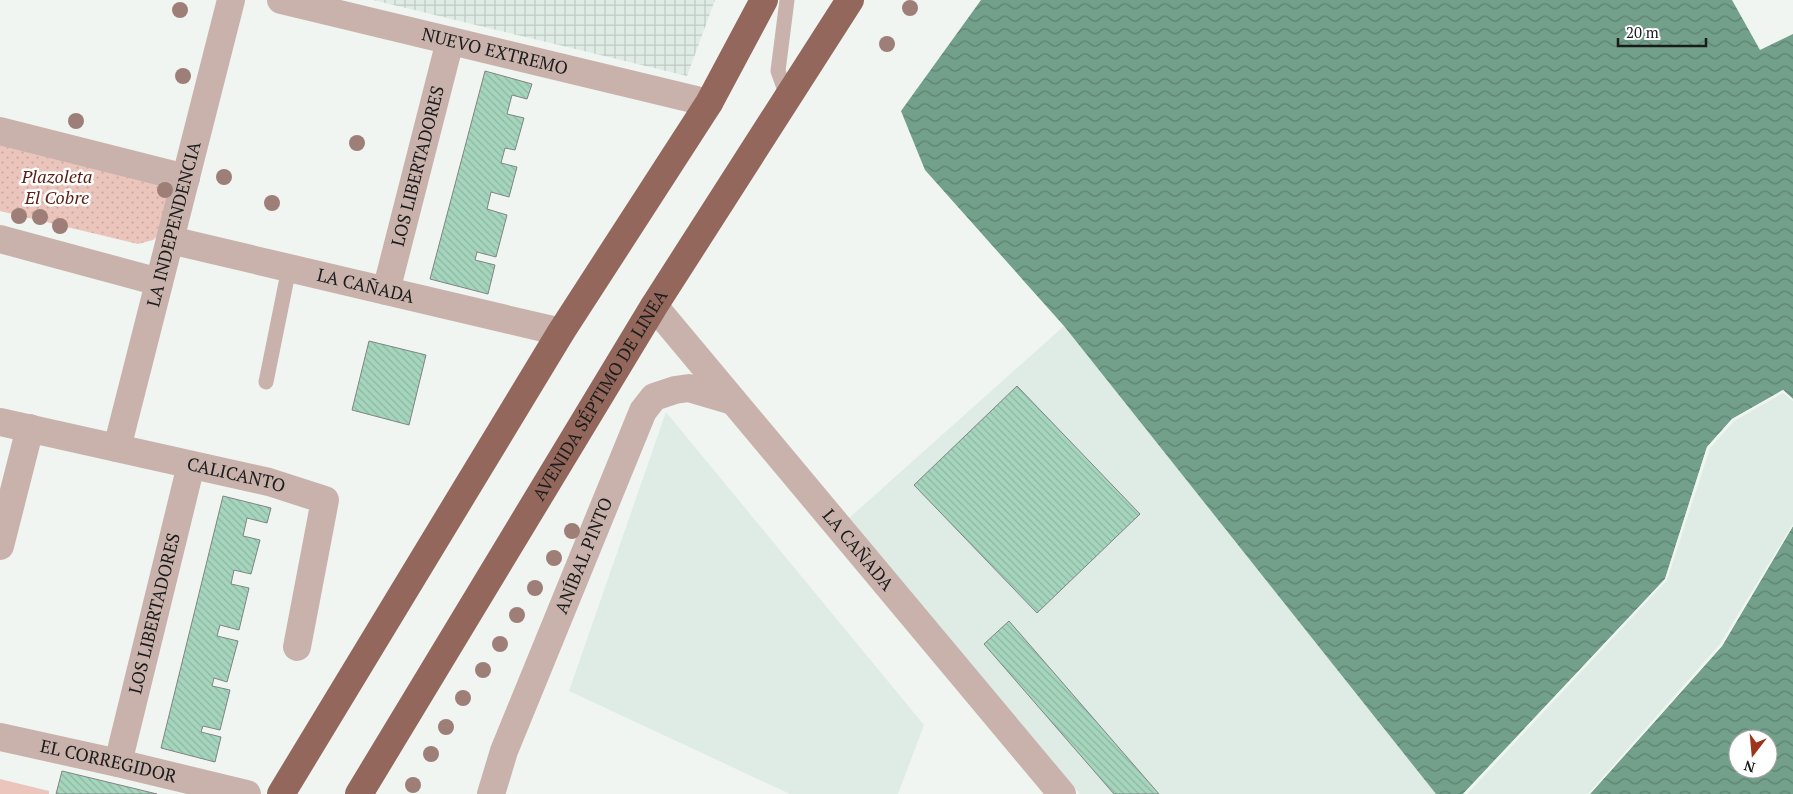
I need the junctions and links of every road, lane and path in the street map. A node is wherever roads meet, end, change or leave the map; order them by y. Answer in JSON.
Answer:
{"nodes":[{"id":1,"x":231,"y":0,"type":"edge"},
{"id":2,"x":281,"y":0,"type":"edge"},
{"id":3,"x":764,"y":0,"type":"edge"},
{"id":4,"x":787,"y":0,"type":"edge"},
{"id":5,"x":850,"y":0,"type":"edge"},
{"id":6,"x":450,"y":41,"type":"junction"},
{"id":7,"x":788,"y":99,"type":"junction"},
{"id":8,"x":710,"y":103,"type":"junction"},
{"id":9,"x":0,"y":131,"type":"edge"},
{"id":10,"x":186,"y":178,"type":"junction"},
{"id":11,"x":0,"y":240,"type":"edge"},
{"id":12,"x":170,"y":240,"type":"junction"},
{"id":13,"x":290,"y":268,"type":"junction"},
{"id":14,"x":159,"y":282,"type":"junction"},
{"id":15,"x":386,"y":291,"type":"junction"},
{"id":16,"x":654,"y":306,"type":"junction"},
{"id":17,"x":561,"y":332,"type":"junction"},
{"id":18,"x":266,"y":382,"type":"dead end"},
{"id":19,"x":733,"y":401,"type":"junction"},
{"id":20,"x":0,"y":422,"type":"edge"},
{"id":21,"x":30,"y":428,"type":"junction"},
{"id":22,"x":117,"y":448,"type":"junction"},
{"id":23,"x":191,"y":464,"type":"junction"},
{"id":24,"x":0,"y":546,"type":"edge"},
{"id":25,"x":297,"y":647,"type":"dead end"},
{"id":26,"x":0,"y":737,"type":"edge"},
{"id":27,"x":118,"y":763,"type":"junction"},
{"id":28,"x":247,"y":794,"type":"edge"},
{"id":29,"x":281,"y":794,"type":"edge"},
{"id":30,"x":359,"y":794,"type":"edge"},
{"id":31,"x":491,"y":794,"type":"edge"},
{"id":32,"x":1062,"y":794,"type":"edge"}],
"edges":[{"from":1,"to":10,"type":"street","name":"LA INDEPENDENCIA"},
{"from":2,"to":6,"type":"street","name":"NUEVO EXTREMO"},
{"from":3,"to":8,"type":"highway"},
{"from":4,"to":7,"type":"lane"},
{"from":5,"to":7,"type":"highway","name":"AVENIDA SÉPTIMO DE LINEA"},
{"from":6,"to":8,"type":"street","name":"NUEVO EXTREMO"},
{"from":6,"to":15,"type":"street","name":"LOS LIBERTADORES"},
{"from":7,"to":16,"type":"highway","name":"AVENIDA SÉPTIMO DE LINEA"},
{"from":8,"to":17,"type":"highway"},
{"from":9,"to":10,"type":"street"},
{"from":10,"to":12,"type":"street","name":"LA INDEPENDENCIA"},
{"from":11,"to":14,"type":"street"},
{"from":12,"to":13,"type":"street","name":"LA CAÑADA"},
{"from":12,"to":14,"type":"street","name":"LA INDEPENDENCIA"},
{"from":13,"to":15,"type":"street","name":"LA CAÑADA"},
{"from":13,"to":18,"type":"lane"},
{"from":14,"to":22,"type":"street","name":"LA INDEPENDENCIA"},
{"from":15,"to":17,"type":"street","name":"LA CAÑADA"},
{"from":16,"to":19,"type":"street","name":"LA CAÑADA"},
{"from":16,"to":30,"type":"highway","name":"AVENIDA SÉPTIMO DE LINEA"},
{"from":17,"to":29,"type":"highway"},
{"from":19,"to":31,"type":"street","name":"ANÍBAL PINTO"},
{"from":19,"to":32,"type":"street","name":"LA CAÑADA"},
{"from":20,"to":21,"type":"street","name":"CALICANTO"},
{"from":21,"to":22,"type":"street","name":"CALICANTO"},
{"from":21,"to":24,"type":"street"},
{"from":22,"to":23,"type":"street","name":"CALICANTO"},
{"from":23,"to":25,"type":"street","name":"CALICANTO"},
{"from":23,"to":27,"type":"street","name":"LOS LIBERTADORES"},
{"from":26,"to":27,"type":"street","name":"EL CORREGIDOR"},
{"from":27,"to":28,"type":"street","name":"EL CORREGIDOR"}]}
